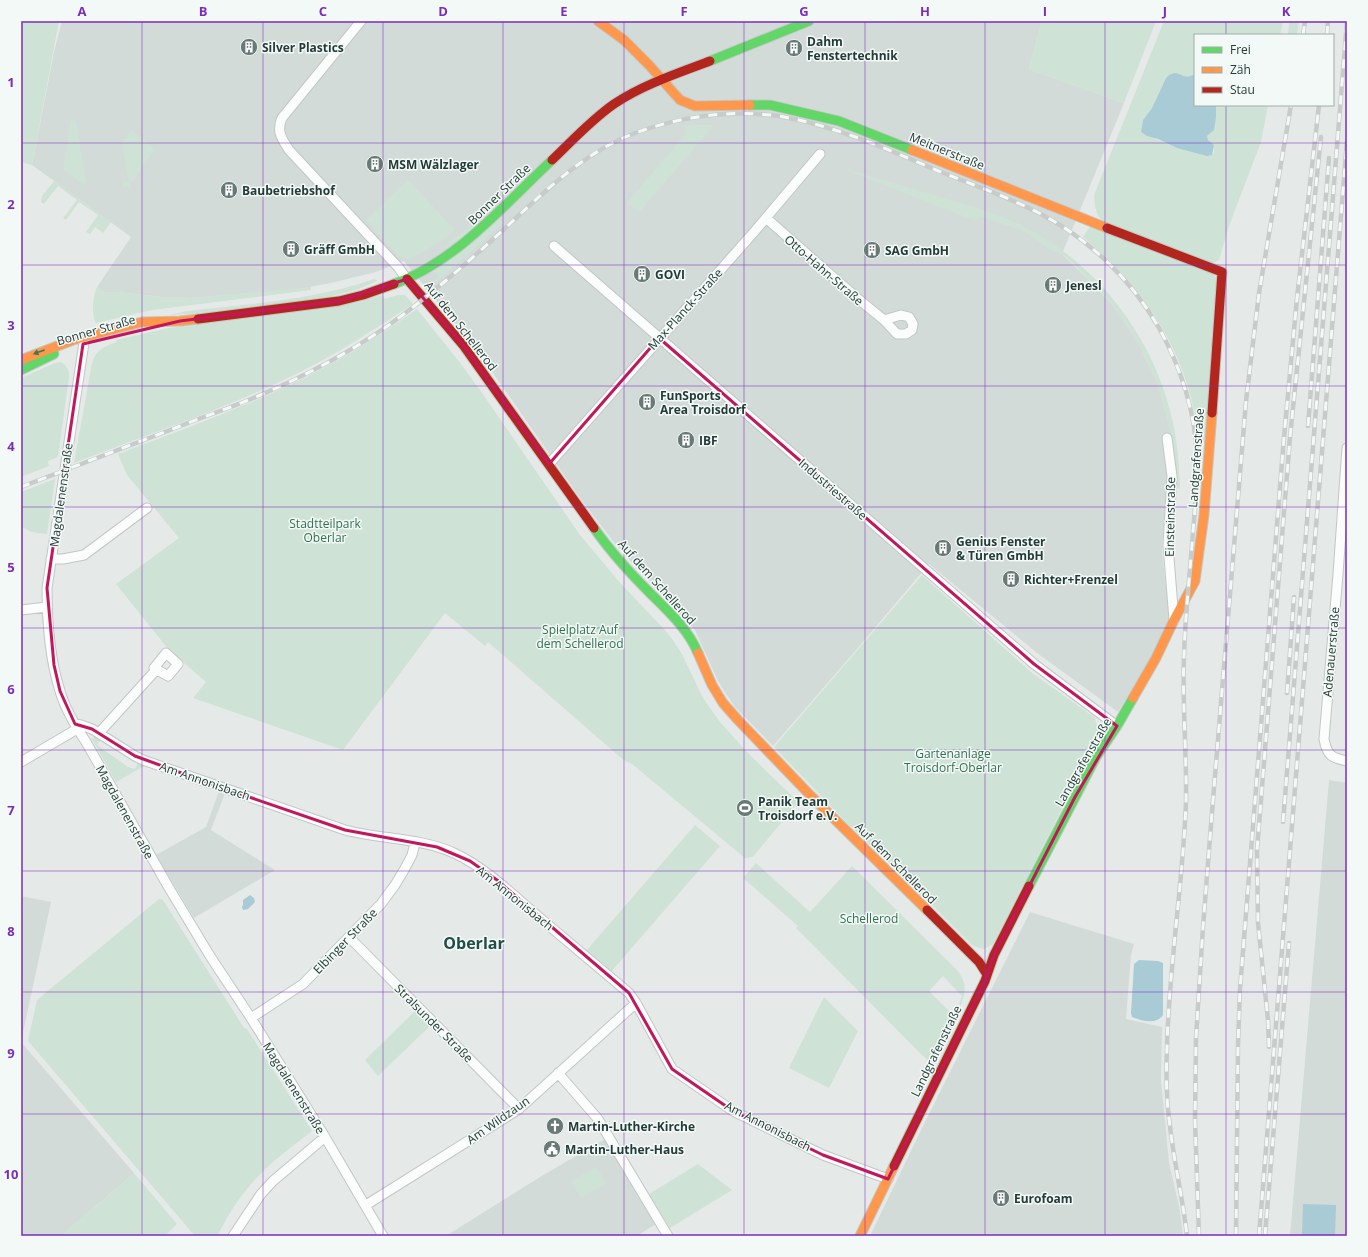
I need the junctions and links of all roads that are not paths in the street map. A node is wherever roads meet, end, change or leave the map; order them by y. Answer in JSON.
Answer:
{"nodes":[{"id":1,"x":361,"y":21,"type":"edge"},
{"id":2,"x":598,"y":21,"type":"edge"},
{"id":3,"x":809,"y":21,"type":"edge"},
{"id":4,"x":662,"y":80,"type":"junction"},
{"id":5,"x":820,"y":154,"type":"dead end"},
{"id":6,"x":766,"y":218,"type":"junction"},
{"id":7,"x":554,"y":246,"type":"dead end"},
{"id":8,"x":1222,"y":272,"type":"joint"},
{"id":9,"x":407,"y":279,"type":"junction"},
{"id":10,"x":884,"y":320,"type":"dead end"},
{"id":11,"x":659,"y":338,"type":"junction"},
{"id":12,"x":84,"y":340,"type":"junction"},
{"id":13,"x":21,"y":360,"type":"edge"},
{"id":14,"x":21,"y":370,"type":"edge"},
{"id":15,"x":1167,"y":438,"type":"dead end"},
{"id":16,"x":1347,"y":448,"type":"edge"},
{"id":17,"x":548,"y":464,"type":"junction"},
{"id":18,"x":147,"y":508,"type":"dead end"},
{"id":19,"x":51,"y":559,"type":"junction"},
{"id":20,"x":1343,"y":574,"type":"edge"},
{"id":21,"x":47,"y":607,"type":"junction"},
{"id":22,"x":21,"y":610,"type":"edge"},
{"id":23,"x":1174,"y":620,"type":"junction"},
{"id":24,"x":156,"y":670,"type":"dead end"},
{"id":25,"x":1117,"y":726,"type":"junction"},
{"id":26,"x":76,"y":727,"type":"junction"},
{"id":27,"x":99,"y":733,"type":"junction"},
{"id":28,"x":1347,"y":761,"type":"edge"},
{"id":29,"x":21,"y":762,"type":"edge"},
{"id":30,"x":415,"y":842,"type":"junction"},
{"id":31,"x":349,"y":937,"type":"junction"},
{"id":32,"x":986,"y":973,"type":"junction"},
{"id":33,"x":636,"y":1003,"type":"junction"},
{"id":34,"x":251,"y":1018,"type":"junction"},
{"id":35,"x":558,"y":1073,"type":"junction"},
{"id":36,"x":519,"y":1108,"type":"junction"},
{"id":37,"x":325,"y":1137,"type":"junction"},
{"id":38,"x":888,"y":1179,"type":"junction"},
{"id":39,"x":366,"y":1206,"type":"junction"},
{"id":40,"x":233,"y":1236,"type":"edge"},
{"id":41,"x":383,"y":1236,"type":"edge"},
{"id":42,"x":668,"y":1236,"type":"edge"},
{"id":43,"x":860,"y":1236,"type":"edge"}],
"edges":[{"from":1,"to":9,"type":"street"},
{"from":2,"to":4,"type":"street","name":"Meitnerstraße"},
{"from":3,"to":4,"type":"street","name":"Bonner Straße"},
{"from":4,"to":8,"type":"street","name":"Meitnerstraße"},
{"from":4,"to":9,"type":"street","name":"Bonner Straße"},
{"from":5,"to":6,"type":"street","name":"Max-Planck-Straße"},
{"from":6,"to":10,"type":"street","name":"Otto-Hahn-Straße"},
{"from":6,"to":11,"type":"street","name":"Max-Planck-Straße"},
{"from":7,"to":11,"type":"street","name":"Industriestraße"},
{"from":8,"to":23,"type":"street","name":"Landgrafenstraße"},
{"from":9,"to":12,"type":"street","name":"Bonner Straße"},
{"from":9,"to":17,"type":"street","name":"Auf dem Schellerod"},
{"from":11,"to":17,"type":"street","name":"Max-Planck-Straße"},
{"from":11,"to":25,"type":"street","name":"Industriestraße"},
{"from":12,"to":13,"type":"street","name":"Bonner Straße","one_way":true},
{"from":12,"to":14,"type":"street","name":"Bonner Straße"},
{"from":12,"to":19,"type":"street","name":"Magdalenenstraße"},
{"from":15,"to":23,"type":"street","name":"Einsteinstraße"},
{"from":16,"to":20,"type":"street","name":"Adenauerstraße"},
{"from":17,"to":32,"type":"street","name":"Auf dem Schellerod"},
{"from":18,"to":19,"type":"street"},
{"from":19,"to":21,"type":"street","name":"Magdalenenstraße"},
{"from":20,"to":28,"type":"street","name":"Adenauerstraße"},
{"from":21,"to":22,"type":"street"},
{"from":21,"to":26,"type":"street","name":"Magdalenenstraße"},
{"from":23,"to":25,"type":"street","name":"Landgrafenstraße"},
{"from":24,"to":27,"type":"street"},
{"from":25,"to":32,"type":"street","name":"Landgrafenstraße"},
{"from":26,"to":27,"type":"street","name":"Am Annonisbach"},
{"from":26,"to":29,"type":"street"},
{"from":26,"to":34,"type":"street","name":"Magdalenenstraße"},
{"from":27,"to":30,"type":"street","name":"Am Annonisbach"},
{"from":30,"to":31,"type":"street","name":"Elbinger Straße"},
{"from":30,"to":33,"type":"street","name":"Am Annonisbach"},
{"from":31,"to":34,"type":"street","name":"Elbinger Straße"},
{"from":31,"to":36,"type":"street","name":"Stralsunder Straße"},
{"from":32,"to":38,"type":"street","name":"Landgrafenstraße"},
{"from":33,"to":35,"type":"street","name":"Am Wildzaun"},
{"from":33,"to":38,"type":"street","name":"Am Annonisbach"},
{"from":34,"to":37,"type":"street","name":"Magdalenenstraße"},
{"from":35,"to":36,"type":"street","name":"Am Wildzaun"},
{"from":35,"to":42,"type":"street"},
{"from":36,"to":39,"type":"street","name":"Am Wildzaun"},
{"from":37,"to":39,"type":"street","name":"Magdalenenstraße"},
{"from":37,"to":40,"type":"street"},
{"from":38,"to":43,"type":"street","name":"Landgrafenstraße"},
{"from":39,"to":41,"type":"street","name":"Magdalenenstraße"}]}
